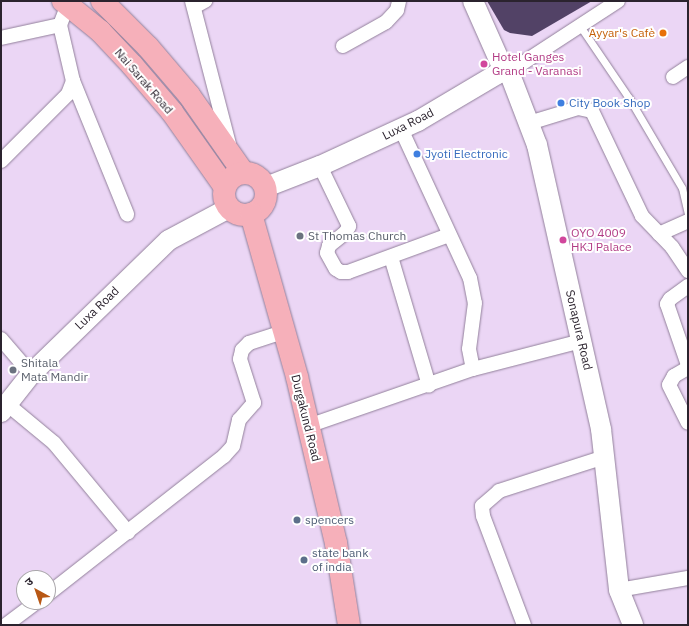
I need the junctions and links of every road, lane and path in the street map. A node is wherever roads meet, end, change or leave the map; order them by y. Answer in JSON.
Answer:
{"nodes":[{"id":1,"x":102,"y":1,"type":"edge"},
{"id":2,"x":399,"y":1,"type":"edge"},
{"id":3,"x":473,"y":1,"type":"edge"},
{"id":4,"x":618,"y":1,"type":"edge"},
{"id":5,"x":66,"y":2,"type":"edge"},
{"id":6,"x":197,"y":3,"type":"edge"},
{"id":7,"x":60,"y":26,"type":"junction"},
{"id":8,"x":580,"y":26,"type":"junction"},
{"id":9,"x":1,"y":38,"type":"edge"},
{"id":10,"x":343,"y":46,"type":"dead end"},
{"id":11,"x":688,"y":67,"type":"edge"},
{"id":12,"x":508,"y":73,"type":"junction"},
{"id":13,"x":673,"y":77,"type":"dead end"},
{"id":14,"x":73,"y":82,"type":"junction"},
{"id":15,"x":529,"y":123,"type":"junction"},
{"id":16,"x":401,"y":129,"type":"junction"},
{"id":17,"x":1,"y":161,"type":"edge"},
{"id":18,"x":237,"y":163,"type":"junction"},
{"id":19,"x":320,"y":166,"type":"junction"},
{"id":20,"x":266,"y":187,"type":"junction"},
{"id":21,"x":223,"y":191,"type":"junction"},
{"id":22,"x":127,"y":214,"type":"dead end"},
{"id":23,"x":251,"y":214,"type":"junction"},
{"id":24,"x":688,"y":215,"type":"edge"},
{"id":25,"x":688,"y":221,"type":"edge"},
{"id":26,"x":659,"y":234,"type":"junction"},
{"id":27,"x":449,"y":235,"type":"junction"},
{"id":28,"x":391,"y":257,"type":"junction"},
{"id":29,"x":688,"y":271,"type":"edge"},
{"id":30,"x":688,"y":286,"type":"edge"},
{"id":31,"x":283,"y":332,"type":"junction"},
{"id":32,"x":1,"y":339,"type":"edge"},
{"id":33,"x":581,"y":341,"type":"junction"},
{"id":34,"x":473,"y":369,"type":"junction"},
{"id":35,"x":27,"y":370,"type":"junction"},
{"id":36,"x":429,"y":385,"type":"junction"},
{"id":37,"x":3,"y":404,"type":"edge"},
{"id":38,"x":688,"y":422,"type":"edge"},
{"id":39,"x":308,"y":426,"type":"junction"},
{"id":40,"x":604,"y":456,"type":"junction"},
{"id":41,"x":128,"y":532,"type":"junction"},
{"id":42,"x":688,"y":578,"type":"edge"},
{"id":43,"x":56,"y":588,"type":"edge"},
{"id":44,"x":619,"y":590,"type":"junction"},
{"id":45,"x":26,"y":610,"type":"edge"},
{"id":46,"x":6,"y":625,"type":"edge"},
{"id":47,"x":349,"y":625,"type":"edge"},
{"id":48,"x":524,"y":625,"type":"edge"},
{"id":49,"x":633,"y":625,"type":"edge"}],
"edges":[{"from":1,"to":18,"type":"main road","name":"Nai Sarak Road"},
{"from":2,"to":10,"type":"street"},
{"from":3,"to":12,"type":"street","name":"Sonapura Road"},
{"from":4,"to":8,"type":"street"},
{"from":5,"to":7,"type":"street"},
{"from":5,"to":21,"type":"main road","name":"Nai Sarak Road"},
{"from":6,"to":18,"type":"street"},
{"from":7,"to":9,"type":"street"},
{"from":7,"to":14,"type":"street"},
{"from":8,"to":12,"type":"street"},
{"from":8,"to":24,"type":"lane"},
{"from":11,"to":13,"type":"street"},
{"from":12,"to":15,"type":"street","name":"Sonapura Road"},
{"from":12,"to":16,"type":"street","name":"Luxa Road"},
{"from":14,"to":17,"type":"street"},
{"from":14,"to":22,"type":"street"},
{"from":15,"to":26,"type":"street"},
{"from":15,"to":33,"type":"street","name":"Sonapura Road"},
{"from":16,"to":19,"type":"street","name":"Luxa Road"},
{"from":16,"to":27,"type":"street"},
{"from":18,"to":20,"type":"main road"},
{"from":18,"to":21,"type":"main road"},
{"from":19,"to":20,"type":"street","name":"Luxa Road"},
{"from":19,"to":28,"type":"street"},
{"from":20,"to":23,"type":"main road"},
{"from":21,"to":23,"type":"main road"},
{"from":21,"to":35,"type":"street"},
{"from":21,"to":35,"type":"street","name":"Luxa Road"},
{"from":23,"to":31,"type":"main road","name":"Durgakund Road"},
{"from":25,"to":26,"type":"street"},
{"from":26,"to":29,"type":"street"},
{"from":27,"to":28,"type":"street"},
{"from":27,"to":34,"type":"street"},
{"from":28,"to":36,"type":"street"},
{"from":30,"to":38,"type":"street"},
{"from":31,"to":39,"type":"main road","name":"Durgakund Road"},
{"from":31,"to":41,"type":"street"},
{"from":32,"to":35,"type":"street"},
{"from":33,"to":34,"type":"street"},
{"from":33,"to":40,"type":"street","name":"Sonapura Road"},
{"from":34,"to":36,"type":"street"},
{"from":35,"to":37,"type":"street","name":"Luxa Road"},
{"from":36,"to":39,"type":"street"},
{"from":37,"to":41,"type":"street"},
{"from":39,"to":47,"type":"main road","name":"Durgakund Road"},
{"from":40,"to":44,"type":"street","name":"Sonapura Road"},
{"from":40,"to":48,"type":"street"},
{"from":41,"to":43,"type":"street"},
{"from":42,"to":44,"type":"street"},
{"from":44,"to":49,"type":"street","name":"Sonapura Road"},
{"from":45,"to":46,"type":"street"}]}
